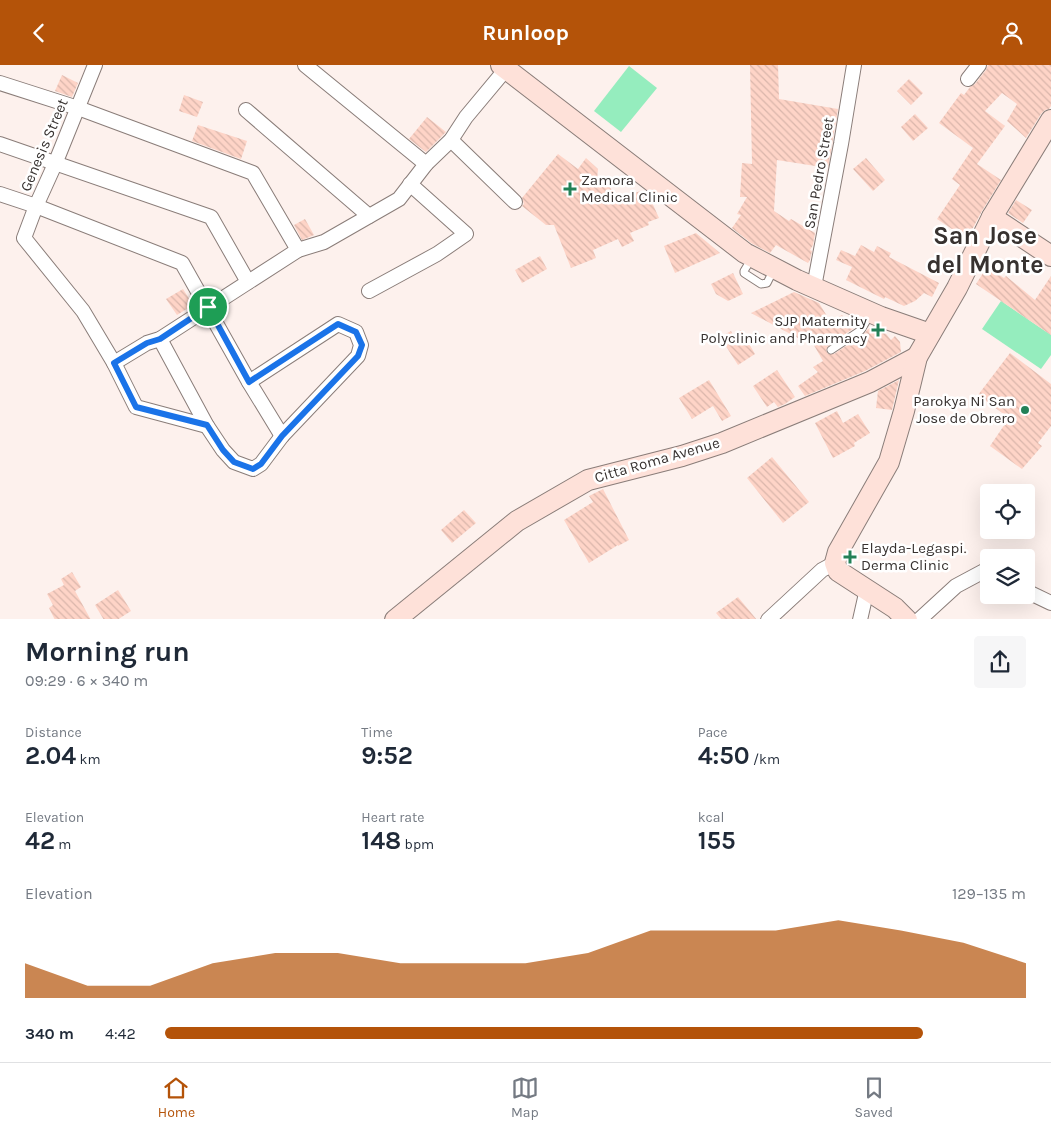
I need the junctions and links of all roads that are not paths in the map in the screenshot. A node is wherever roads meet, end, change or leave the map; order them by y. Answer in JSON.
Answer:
{"nodes":[{"id":1,"x":95,"y":65,"type":"edge"},
{"id":2,"x":305,"y":65,"type":"edge"},
{"id":3,"x":979,"y":65,"type":"edge"},
{"id":4,"x":504,"y":67,"type":"edge"},
{"id":5,"x":850,"y":67,"type":"edge"},
{"id":6,"x":968,"y":79,"type":"dead end"},
{"id":7,"x":0,"y":83,"type":"edge"},
{"id":8,"x":78,"y":108,"type":"junction"},
{"id":9,"x":246,"y":110,"type":"dead end"},
{"id":10,"x":1051,"y":121,"type":"edge"},
{"id":11,"x":451,"y":140,"type":"junction"},
{"id":12,"x":0,"y":144,"type":"edge"},
{"id":13,"x":55,"y":164,"type":"junction"},
{"id":14,"x":426,"y":164,"type":"junction"},
{"id":15,"x":410,"y":184,"type":"junction"},
{"id":16,"x":0,"y":194,"type":"edge"},
{"id":17,"x":515,"y":201,"type":"dead end"},
{"id":18,"x":36,"y":206,"type":"junction"},
{"id":19,"x":368,"y":216,"type":"junction"},
{"id":20,"x":992,"y":217,"type":"junction"},
{"id":21,"x":298,"y":250,"type":"junction"},
{"id":22,"x":1051,"y":256,"type":"edge"},
{"id":23,"x":248,"y":282,"type":"junction"},
{"id":24,"x":814,"y":287,"type":"junction"},
{"id":25,"x":369,"y":291,"type":"dead end"},
{"id":26,"x":208,"y":307,"type":"junction"},
{"id":27,"x":872,"y":312,"type":"junction"},
{"id":28,"x":930,"y":334,"type":"junction"},
{"id":29,"x":160,"y":339,"type":"junction"},
{"id":30,"x":831,"y":350,"type":"dead end"},
{"id":31,"x":917,"y":357,"type":"junction"},
{"id":32,"x":114,"y":363,"type":"junction"},
{"id":33,"x":249,"y":382,"type":"junction"},
{"id":34,"x":207,"y":425,"type":"junction"},
{"id":35,"x":282,"y":436,"type":"junction"},
{"id":36,"x":835,"y":563,"type":"junction"},
{"id":37,"x":980,"y":573,"type":"edge"},
{"id":38,"x":866,"y":589,"type":"junction"},
{"id":39,"x":1035,"y":595,"type":"edge"},
{"id":40,"x":1051,"y":603,"type":"edge"},
{"id":41,"x":395,"y":619,"type":"edge"},
{"id":42,"x":768,"y":619,"type":"edge"},
{"id":43,"x":860,"y":619,"type":"edge"},
{"id":44,"x":907,"y":619,"type":"edge"},
{"id":45,"x":919,"y":619,"type":"edge"}],
"edges":[{"from":1,"to":8,"type":"street","name":"Genesis Street"},
{"from":2,"to":14,"type":"street"},
{"from":3,"to":6,"type":"street"},
{"from":4,"to":11,"type":"street"},
{"from":4,"to":24,"type":"street"},
{"from":5,"to":24,"type":"street","name":"San Pedro Street"},
{"from":7,"to":8,"type":"street"},
{"from":8,"to":13,"type":"street","name":"Genesis Street"},
{"from":8,"to":21,"type":"street"},
{"from":9,"to":19,"type":"street"},
{"from":10,"to":20,"type":"street"},
{"from":11,"to":14,"type":"street"},
{"from":11,"to":17,"type":"street"},
{"from":12,"to":13,"type":"street"},
{"from":13,"to":18,"type":"street","name":"Genesis Street"},
{"from":13,"to":23,"type":"street"},
{"from":14,"to":15,"type":"street"},
{"from":15,"to":19,"type":"street"},
{"from":15,"to":25,"type":"street"},
{"from":16,"to":18,"type":"street"},
{"from":18,"to":26,"type":"street"},
{"from":18,"to":32,"type":"street","name":"Genesis Street"},
{"from":19,"to":21,"type":"street"},
{"from":20,"to":22,"type":"street"},
{"from":20,"to":28,"type":"street"},
{"from":21,"to":23,"type":"street"},
{"from":23,"to":26,"type":"street"},
{"from":24,"to":27,"type":"street"},
{"from":26,"to":29,"type":"street"},
{"from":26,"to":33,"type":"street"},
{"from":27,"to":28,"type":"street"},
{"from":27,"to":30,"type":"lane"},
{"from":28,"to":31,"type":"street"},
{"from":29,"to":32,"type":"street"},
{"from":29,"to":34,"type":"street"},
{"from":31,"to":36,"type":"street"},
{"from":31,"to":41,"type":"street","name":"Citta Roma Avenue"},
{"from":32,"to":34,"type":"street"},
{"from":33,"to":35,"type":"street"},
{"from":33,"to":35,"type":"street"},
{"from":34,"to":35,"type":"street"},
{"from":36,"to":38,"type":"street"},
{"from":36,"to":42,"type":"street"},
{"from":37,"to":45,"type":"street"},
{"from":38,"to":43,"type":"street"},
{"from":38,"to":44,"type":"street"},
{"from":39,"to":40,"type":"street"}]}
